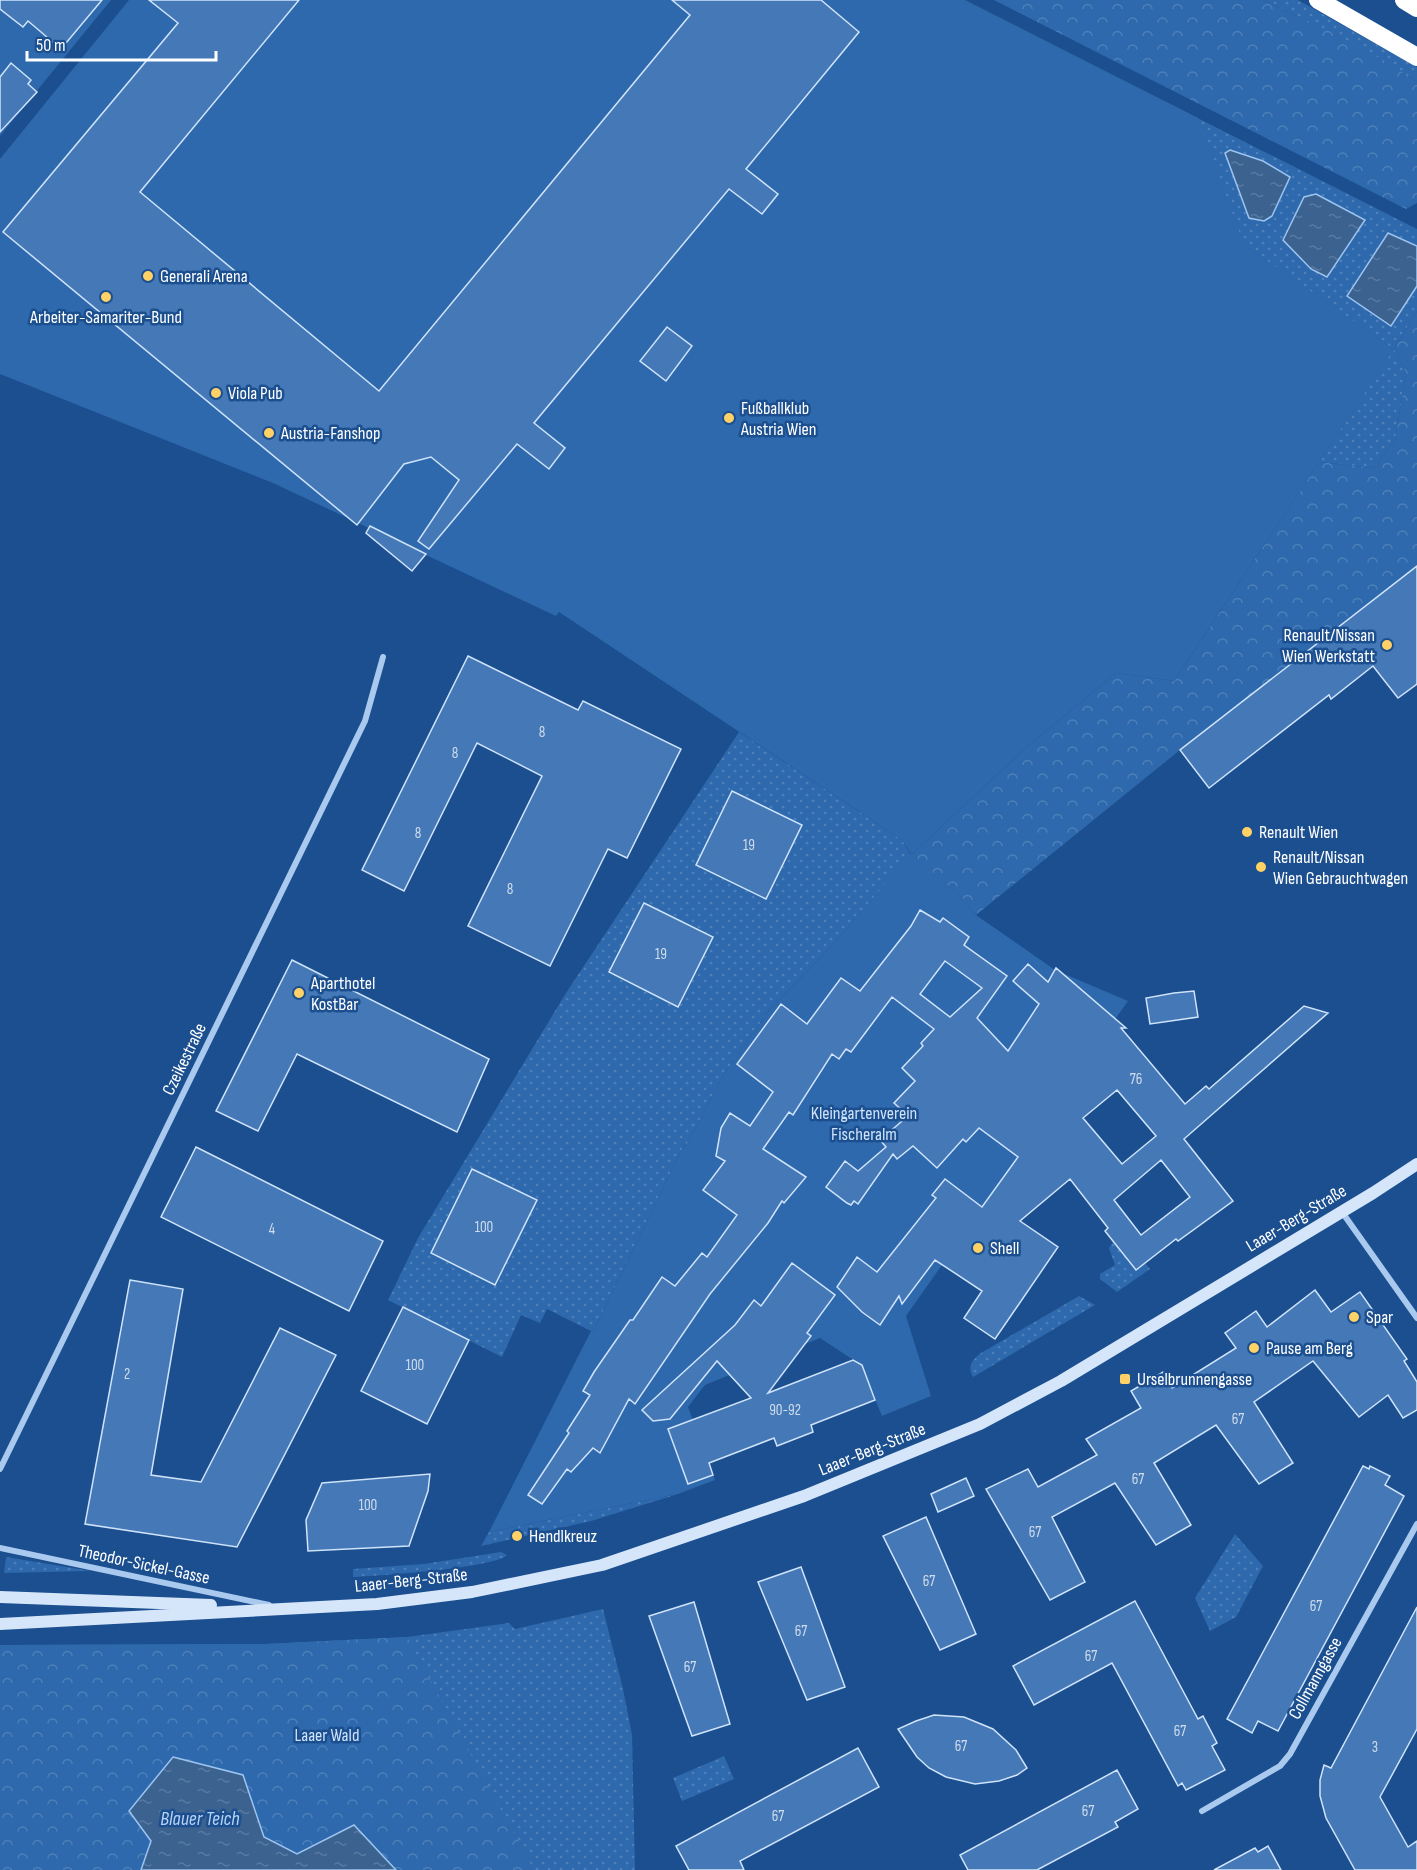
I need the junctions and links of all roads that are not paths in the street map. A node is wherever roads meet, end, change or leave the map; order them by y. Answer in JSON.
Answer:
{"nodes":[{"id":1,"x":1318,"y":0,"type":"edge"},
{"id":2,"x":1404,"y":0,"type":"edge"},
{"id":3,"x":1417,"y":8,"type":"edge"},
{"id":4,"x":1417,"y":57,"type":"edge"},
{"id":5,"x":383,"y":657,"type":"dead end"},
{"id":6,"x":1417,"y":1164,"type":"edge"},
{"id":7,"x":1341,"y":1212,"type":"junction"},
{"id":8,"x":1417,"y":1318,"type":"edge"},
{"id":9,"x":0,"y":1469,"type":"edge"},
{"id":10,"x":1417,"y":1524,"type":"edge"},
{"id":11,"x":0,"y":1548,"type":"edge"},
{"id":12,"x":0,"y":1597,"type":"edge"},
{"id":13,"x":282,"y":1608,"type":"junction"},
{"id":14,"x":0,"y":1624,"type":"edge"},
{"id":15,"x":1202,"y":1811,"type":"dead end"}],
"edges":[{"from":1,"to":4,"type":"highway"},
{"from":2,"to":3,"type":"highway"},
{"from":5,"to":9,"type":"street","name":"Czeikestraße"},
{"from":6,"to":7,"type":"main road","name":"Laaer-Berg-Straße"},
{"from":7,"to":8,"type":"street"},
{"from":7,"to":13,"type":"main road","name":"Laaer-Berg-Straße"},
{"from":10,"to":15,"type":"street","name":"Collmanngasse"},
{"from":11,"to":13,"type":"street","name":"Theodor-Sickel-Gasse"},
{"from":12,"to":13,"type":"main road","name":"Laaer-Berg-Straße"},
{"from":13,"to":14,"type":"main road","name":"Laaer-Berg-Straße"}]}
